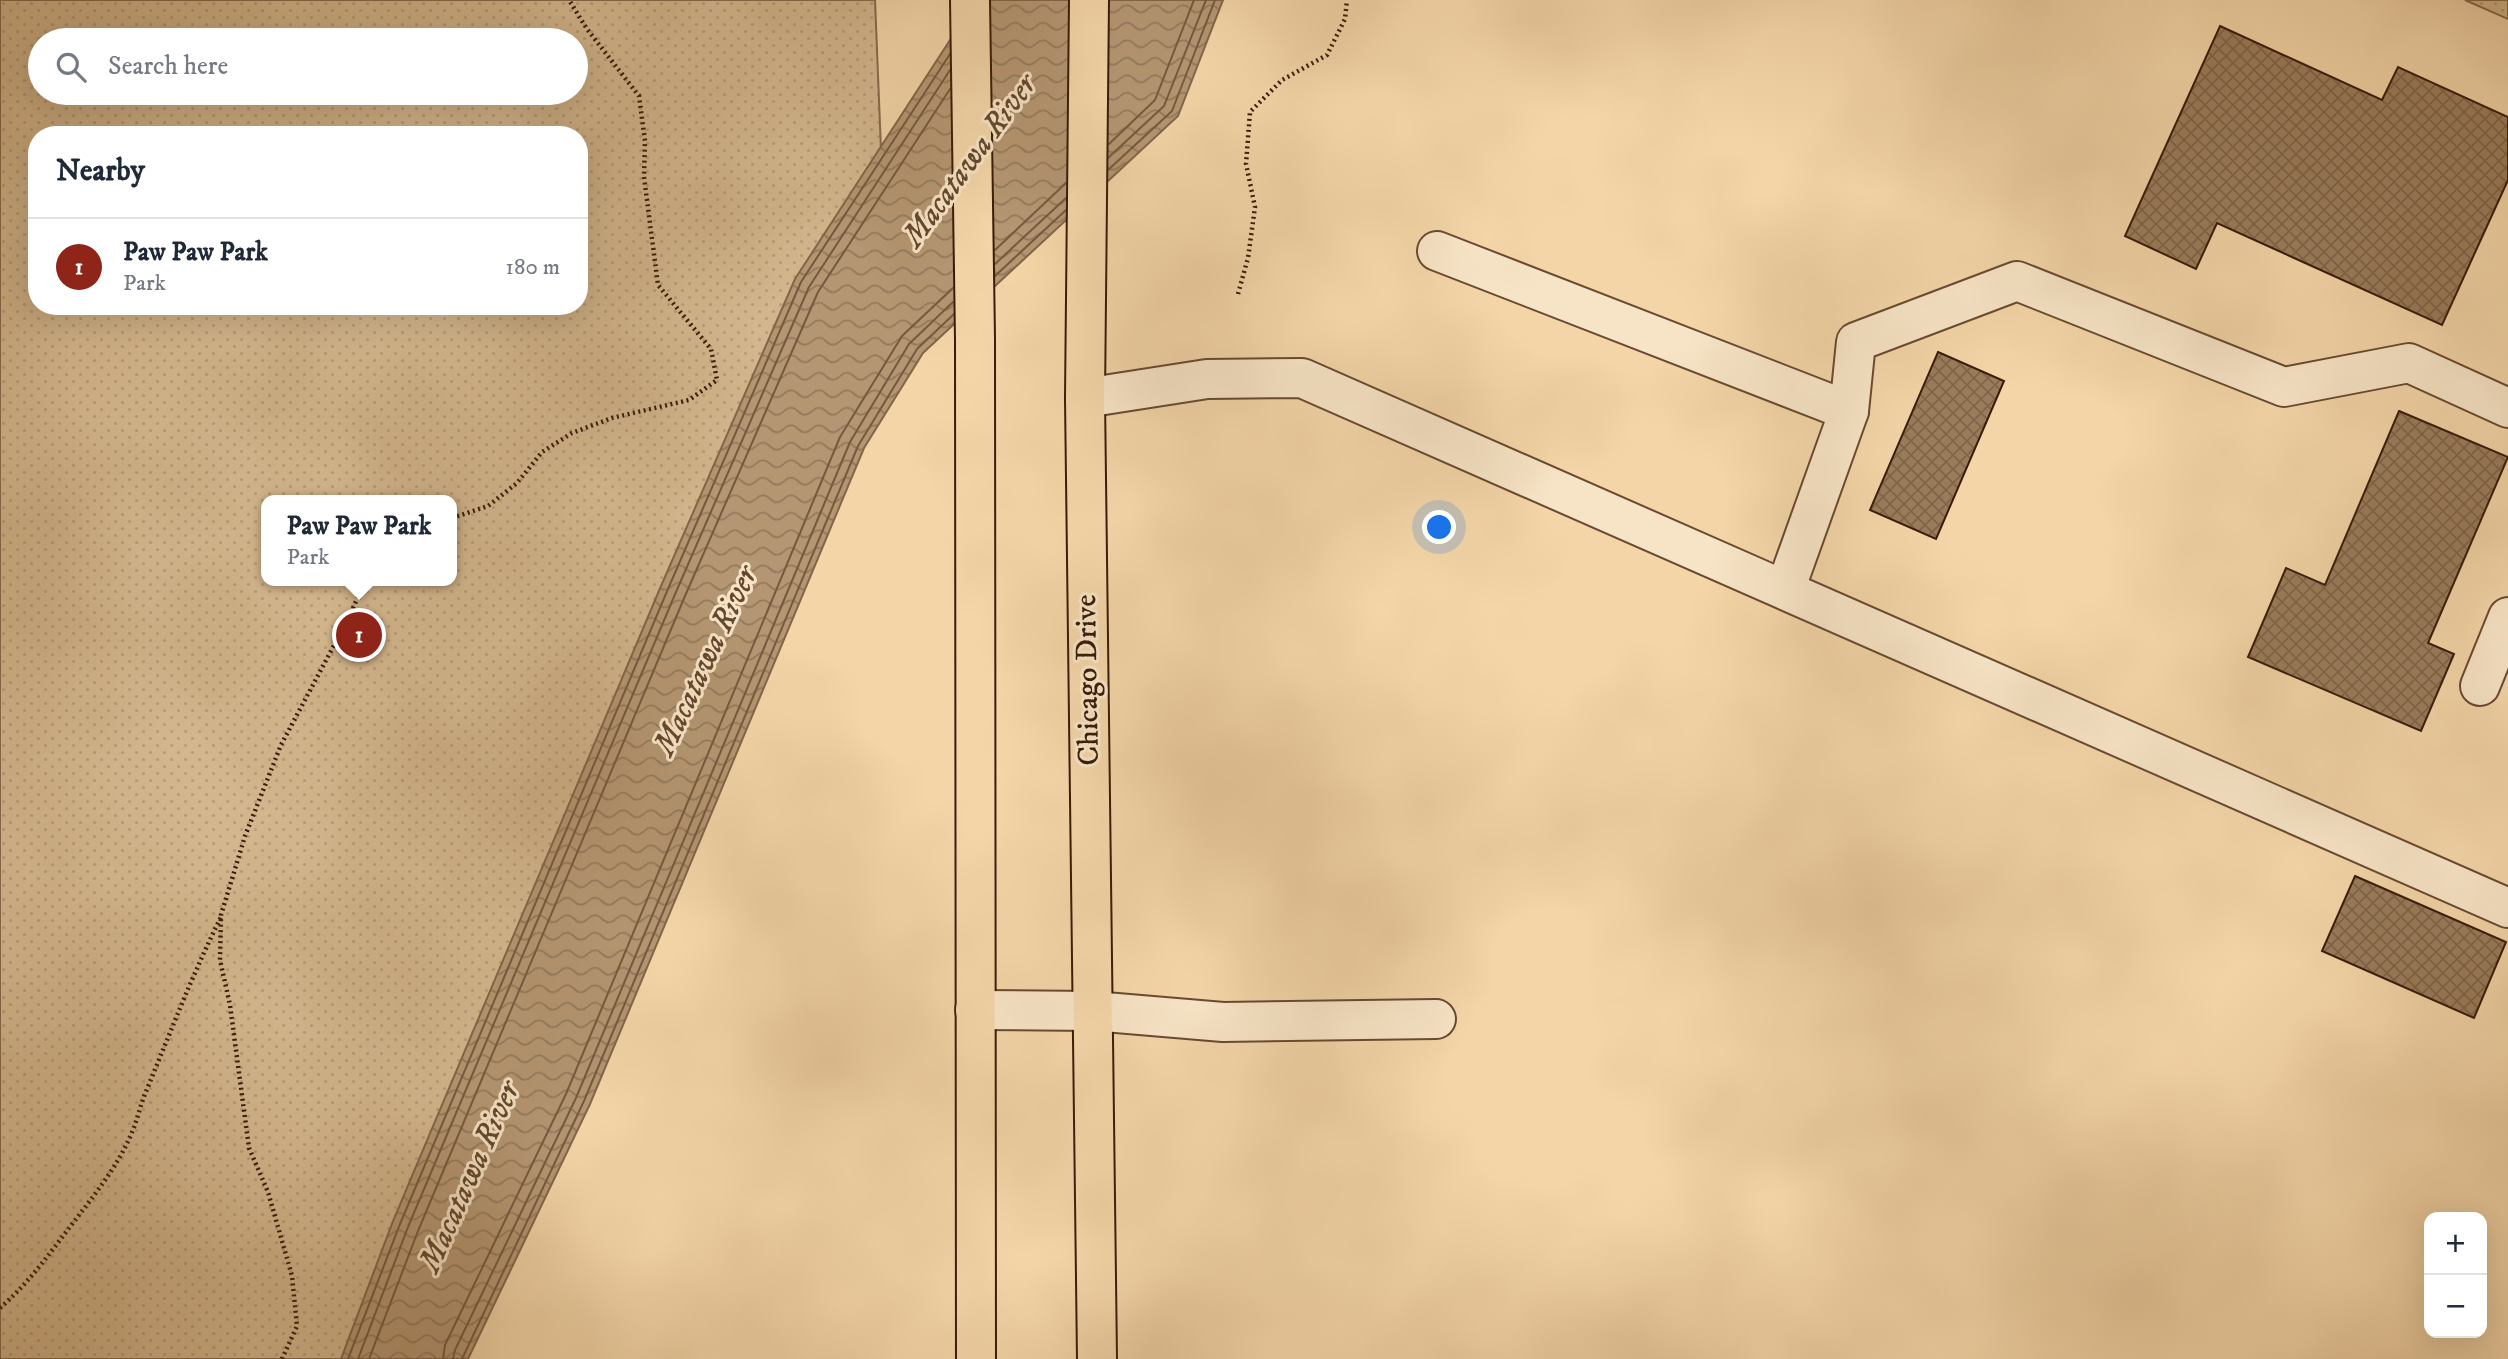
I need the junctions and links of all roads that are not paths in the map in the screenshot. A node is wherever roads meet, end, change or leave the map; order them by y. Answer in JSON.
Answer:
{"nodes":[{"id":1,"x":970,"y":0,"type":"edge"},
{"id":2,"x":1089,"y":0,"type":"edge"},
{"id":3,"x":1437,"y":251,"type":"dead end"},
{"id":4,"x":1085,"y":398,"type":"junction"},
{"id":5,"x":2508,"y":408,"type":"edge"},
{"id":6,"x":1849,"y":411,"type":"junction"},
{"id":7,"x":1785,"y":590,"type":"junction"},
{"id":8,"x":2508,"y":617,"type":"edge"},
{"id":9,"x":2480,"y":686,"type":"dead end"},
{"id":10,"x":2508,"y":908,"type":"edge"},
{"id":11,"x":975,"y":1010,"type":"junction"},
{"id":12,"x":1093,"y":1011,"type":"junction"},
{"id":13,"x":1436,"y":1019,"type":"dead end"},
{"id":14,"x":976,"y":1359,"type":"edge"},
{"id":15,"x":1097,"y":1359,"type":"edge"}],
"edges":[{"from":1,"to":11,"type":"main road"},
{"from":2,"to":4,"type":"main road","name":"Chicago Drive"},
{"from":3,"to":6,"type":"lane"},
{"from":4,"to":7,"type":"lane"},
{"from":4,"to":12,"type":"main road","name":"Chicago Drive"},
{"from":5,"to":6,"type":"lane"},
{"from":6,"to":7,"type":"lane"},
{"from":7,"to":10,"type":"lane"},
{"from":8,"to":9,"type":"lane"},
{"from":11,"to":12,"type":"lane"},
{"from":11,"to":14,"type":"main road"},
{"from":12,"to":13,"type":"lane"},
{"from":12,"to":15,"type":"main road","name":"Chicago Drive"}]}
